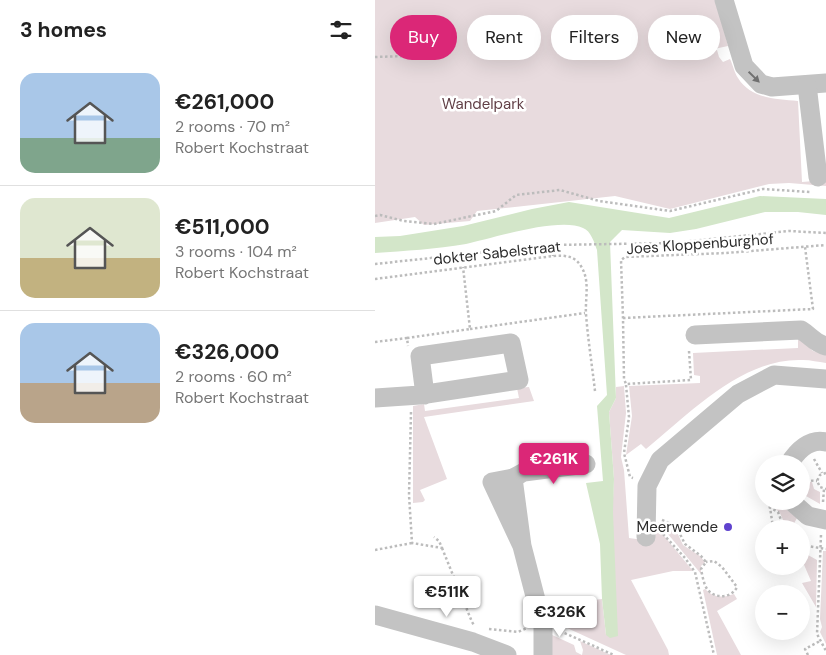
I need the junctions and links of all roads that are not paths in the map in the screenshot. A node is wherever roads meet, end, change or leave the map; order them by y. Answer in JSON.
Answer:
{"nodes":[{"id":1,"x":724,"y":0,"type":"edge"},
{"id":2,"x":826,"y":83,"type":"edge"},
{"id":3,"x":807,"y":85,"type":"junction"},
{"id":4,"x":815,"y":184,"type":"road end"},
{"id":5,"x":691,"y":334,"type":"road end"},
{"id":6,"x":826,"y":346,"type":"edge"},
{"id":7,"x":826,"y":379,"type":"edge"},
{"id":8,"x":418,"y":395,"type":"junction"},
{"id":9,"x":375,"y":398,"type":"edge"},
{"id":10,"x":826,"y":442,"type":"edge"},
{"id":11,"x":796,"y":455,"type":"edge"},
{"id":12,"x":586,"y":464,"type":"dead end"},
{"id":13,"x":800,"y":510,"type":"edge"},
{"id":14,"x":823,"y":520,"type":"edge"},
{"id":15,"x":654,"y":536,"type":"road end"},
{"id":16,"x":375,"y":615,"type":"edge"},
{"id":17,"x":507,"y":655,"type":"edge"},
{"id":18,"x":543,"y":655,"type":"edge"}],
"edges":[{"from":1,"to":3,"type":"street","one_way":true},
{"from":2,"to":3,"type":"street"},
{"from":3,"to":4,"type":"street"},
{"from":5,"to":6,"type":"street"},
{"from":7,"to":15,"type":"street"},
{"from":8,"to":8,"type":"street"},
{"from":8,"to":9,"type":"street"},
{"from":10,"to":11,"type":"street"},
{"from":12,"to":18,"type":"street"},
{"from":13,"to":14,"type":"street"},
{"from":16,"to":17,"type":"street"}]}
